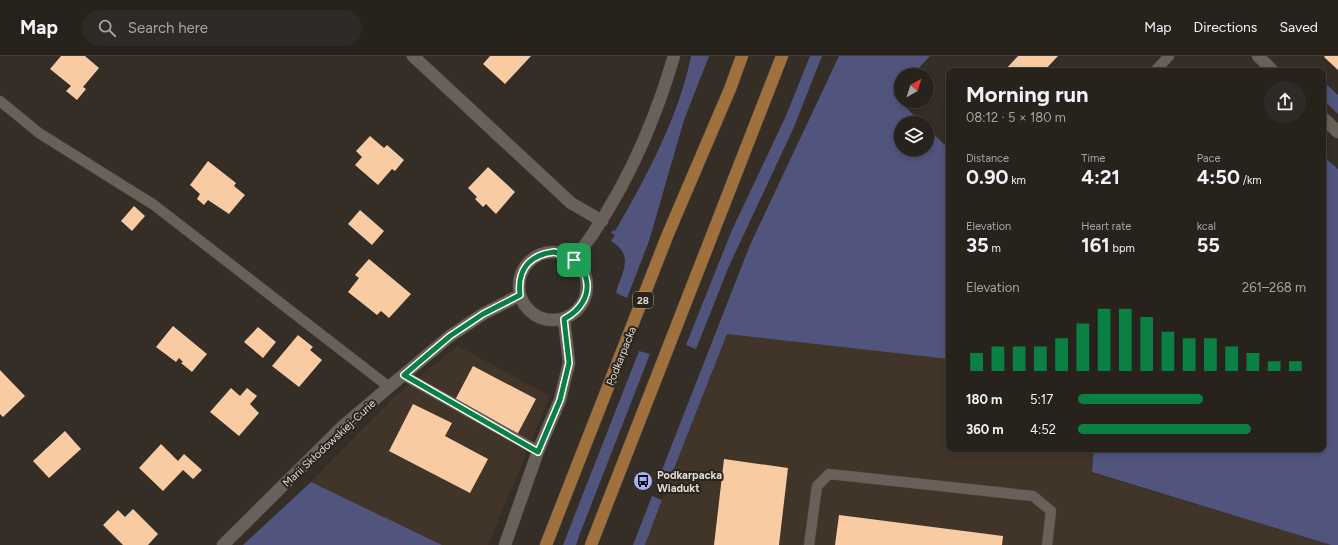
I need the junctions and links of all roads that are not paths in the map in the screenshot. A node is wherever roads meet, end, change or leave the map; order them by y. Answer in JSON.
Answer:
{"nodes":[{"id":1,"x":413,"y":56,"type":"edge"},
{"id":2,"x":674,"y":56,"type":"edge"},
{"id":3,"x":742,"y":56,"type":"edge"},
{"id":4,"x":782,"y":56,"type":"edge"},
{"id":5,"x":1169,"y":56,"type":"edge"},
{"id":6,"x":1258,"y":56,"type":"edge"},
{"id":7,"x":1158,"y":68,"type":"edge"},
{"id":8,"x":1270,"y":68,"type":"edge"},
{"id":9,"x":0,"y":101,"type":"edge"},
{"id":10,"x":1326,"y":121,"type":"edge"},
{"id":11,"x":1338,"y":132,"type":"edge"},
{"id":12,"x":602,"y":221,"type":"junction"},
{"id":13,"x":574,"y":260,"type":"junction"},
{"id":14,"x":520,"y":295,"type":"junction"},
{"id":15,"x":564,"y":319,"type":"junction"},
{"id":16,"x":404,"y":375,"type":"junction"},
{"id":17,"x":389,"y":388,"type":"junction"},
{"id":18,"x":538,"y":452,"type":"junction"},
{"id":19,"x":223,"y":545,"type":"edge"},
{"id":20,"x":505,"y":545,"type":"edge"},
{"id":21,"x":546,"y":545,"type":"edge"},
{"id":22,"x":592,"y":545,"type":"edge"},
{"id":23,"x":809,"y":545,"type":"edge"},
{"id":24,"x":1047,"y":545,"type":"edge"}],
"edges":[{"from":1,"to":12,"type":"street"},
{"from":2,"to":12,"type":"street"},
{"from":3,"to":21,"type":"main road","name":"Podkarpacka","number":"28"},
{"from":4,"to":22,"type":"main road"},
{"from":5,"to":7,"type":"lane"},
{"from":6,"to":8,"type":"street"},
{"from":9,"to":17,"type":"lane"},
{"from":10,"to":11,"type":"street"},
{"from":12,"to":13,"type":"street"},
{"from":13,"to":14,"type":"street"},
{"from":13,"to":15,"type":"street"},
{"from":14,"to":15,"type":"street"},
{"from":14,"to":16,"type":"street","name":"Marii Skłodowskiej-Curie"},
{"from":15,"to":18,"type":"street"},
{"from":16,"to":17,"type":"street","name":"Marii Skłodowskiej-Curie"},
{"from":16,"to":18,"type":"lane"},
{"from":17,"to":19,"type":"street","name":"Marii Skłodowskiej-Curie"},
{"from":18,"to":20,"type":"street"},
{"from":23,"to":24,"type":"lane"}]}
